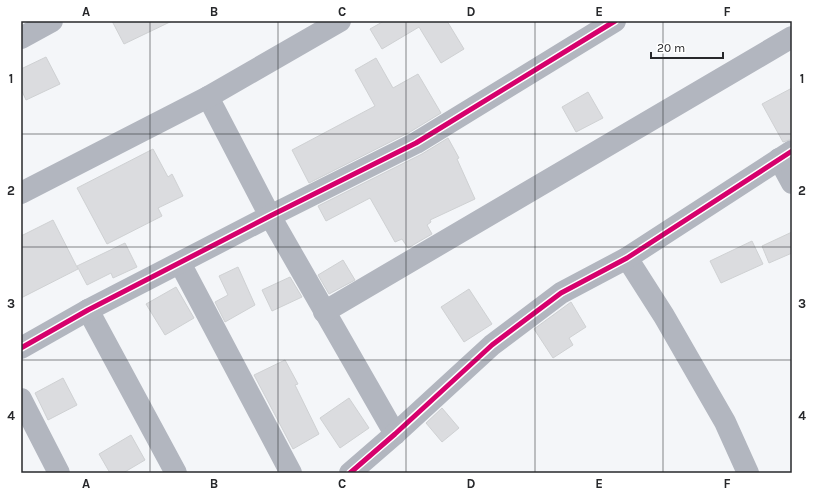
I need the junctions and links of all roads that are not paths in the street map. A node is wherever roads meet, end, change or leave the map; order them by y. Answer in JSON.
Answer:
{"nodes":[{"id":1,"x":52,"y":21,"type":"edge"},
{"id":2,"x":340,"y":21,"type":"edge"},
{"id":3,"x":615,"y":21,"type":"edge"},
{"id":4,"x":792,"y":37,"type":"edge"},
{"id":5,"x":21,"y":38,"type":"edge"},
{"id":6,"x":208,"y":97,"type":"junction"},
{"id":7,"x":786,"y":155,"type":"edge"},
{"id":8,"x":792,"y":184,"type":"edge"},
{"id":9,"x":21,"y":193,"type":"edge"},
{"id":10,"x":270,"y":216,"type":"junction"},
{"id":11,"x":626,"y":258,"type":"junction"},
{"id":12,"x":180,"y":263,"type":"junction"},
{"id":13,"x":88,"y":310,"type":"junction"},
{"id":14,"x":324,"y":312,"type":"junction"},
{"id":15,"x":21,"y":348,"type":"edge"},
{"id":16,"x":21,"y":399,"type":"edge"},
{"id":17,"x":395,"y":434,"type":"junction"},
{"id":18,"x":59,"y":473,"type":"edge"},
{"id":19,"x":176,"y":473,"type":"edge"},
{"id":20,"x":291,"y":473,"type":"edge"},
{"id":21,"x":350,"y":473,"type":"edge"},
{"id":22,"x":748,"y":473,"type":"edge"}],
"edges":[{"from":1,"to":5,"type":"street"},
{"from":2,"to":6,"type":"street"},
{"from":3,"to":10,"type":"street"},
{"from":4,"to":14,"type":"street"},
{"from":6,"to":9,"type":"street"},
{"from":6,"to":10,"type":"street"},
{"from":7,"to":8,"type":"street"},
{"from":7,"to":11,"type":"street"},
{"from":10,"to":12,"type":"street"},
{"from":10,"to":14,"type":"street"},
{"from":11,"to":17,"type":"street"},
{"from":11,"to":22,"type":"street"},
{"from":12,"to":13,"type":"street"},
{"from":12,"to":20,"type":"street"},
{"from":13,"to":15,"type":"street"},
{"from":13,"to":19,"type":"street"},
{"from":14,"to":17,"type":"street"},
{"from":16,"to":18,"type":"street"},
{"from":17,"to":21,"type":"street"}]}
